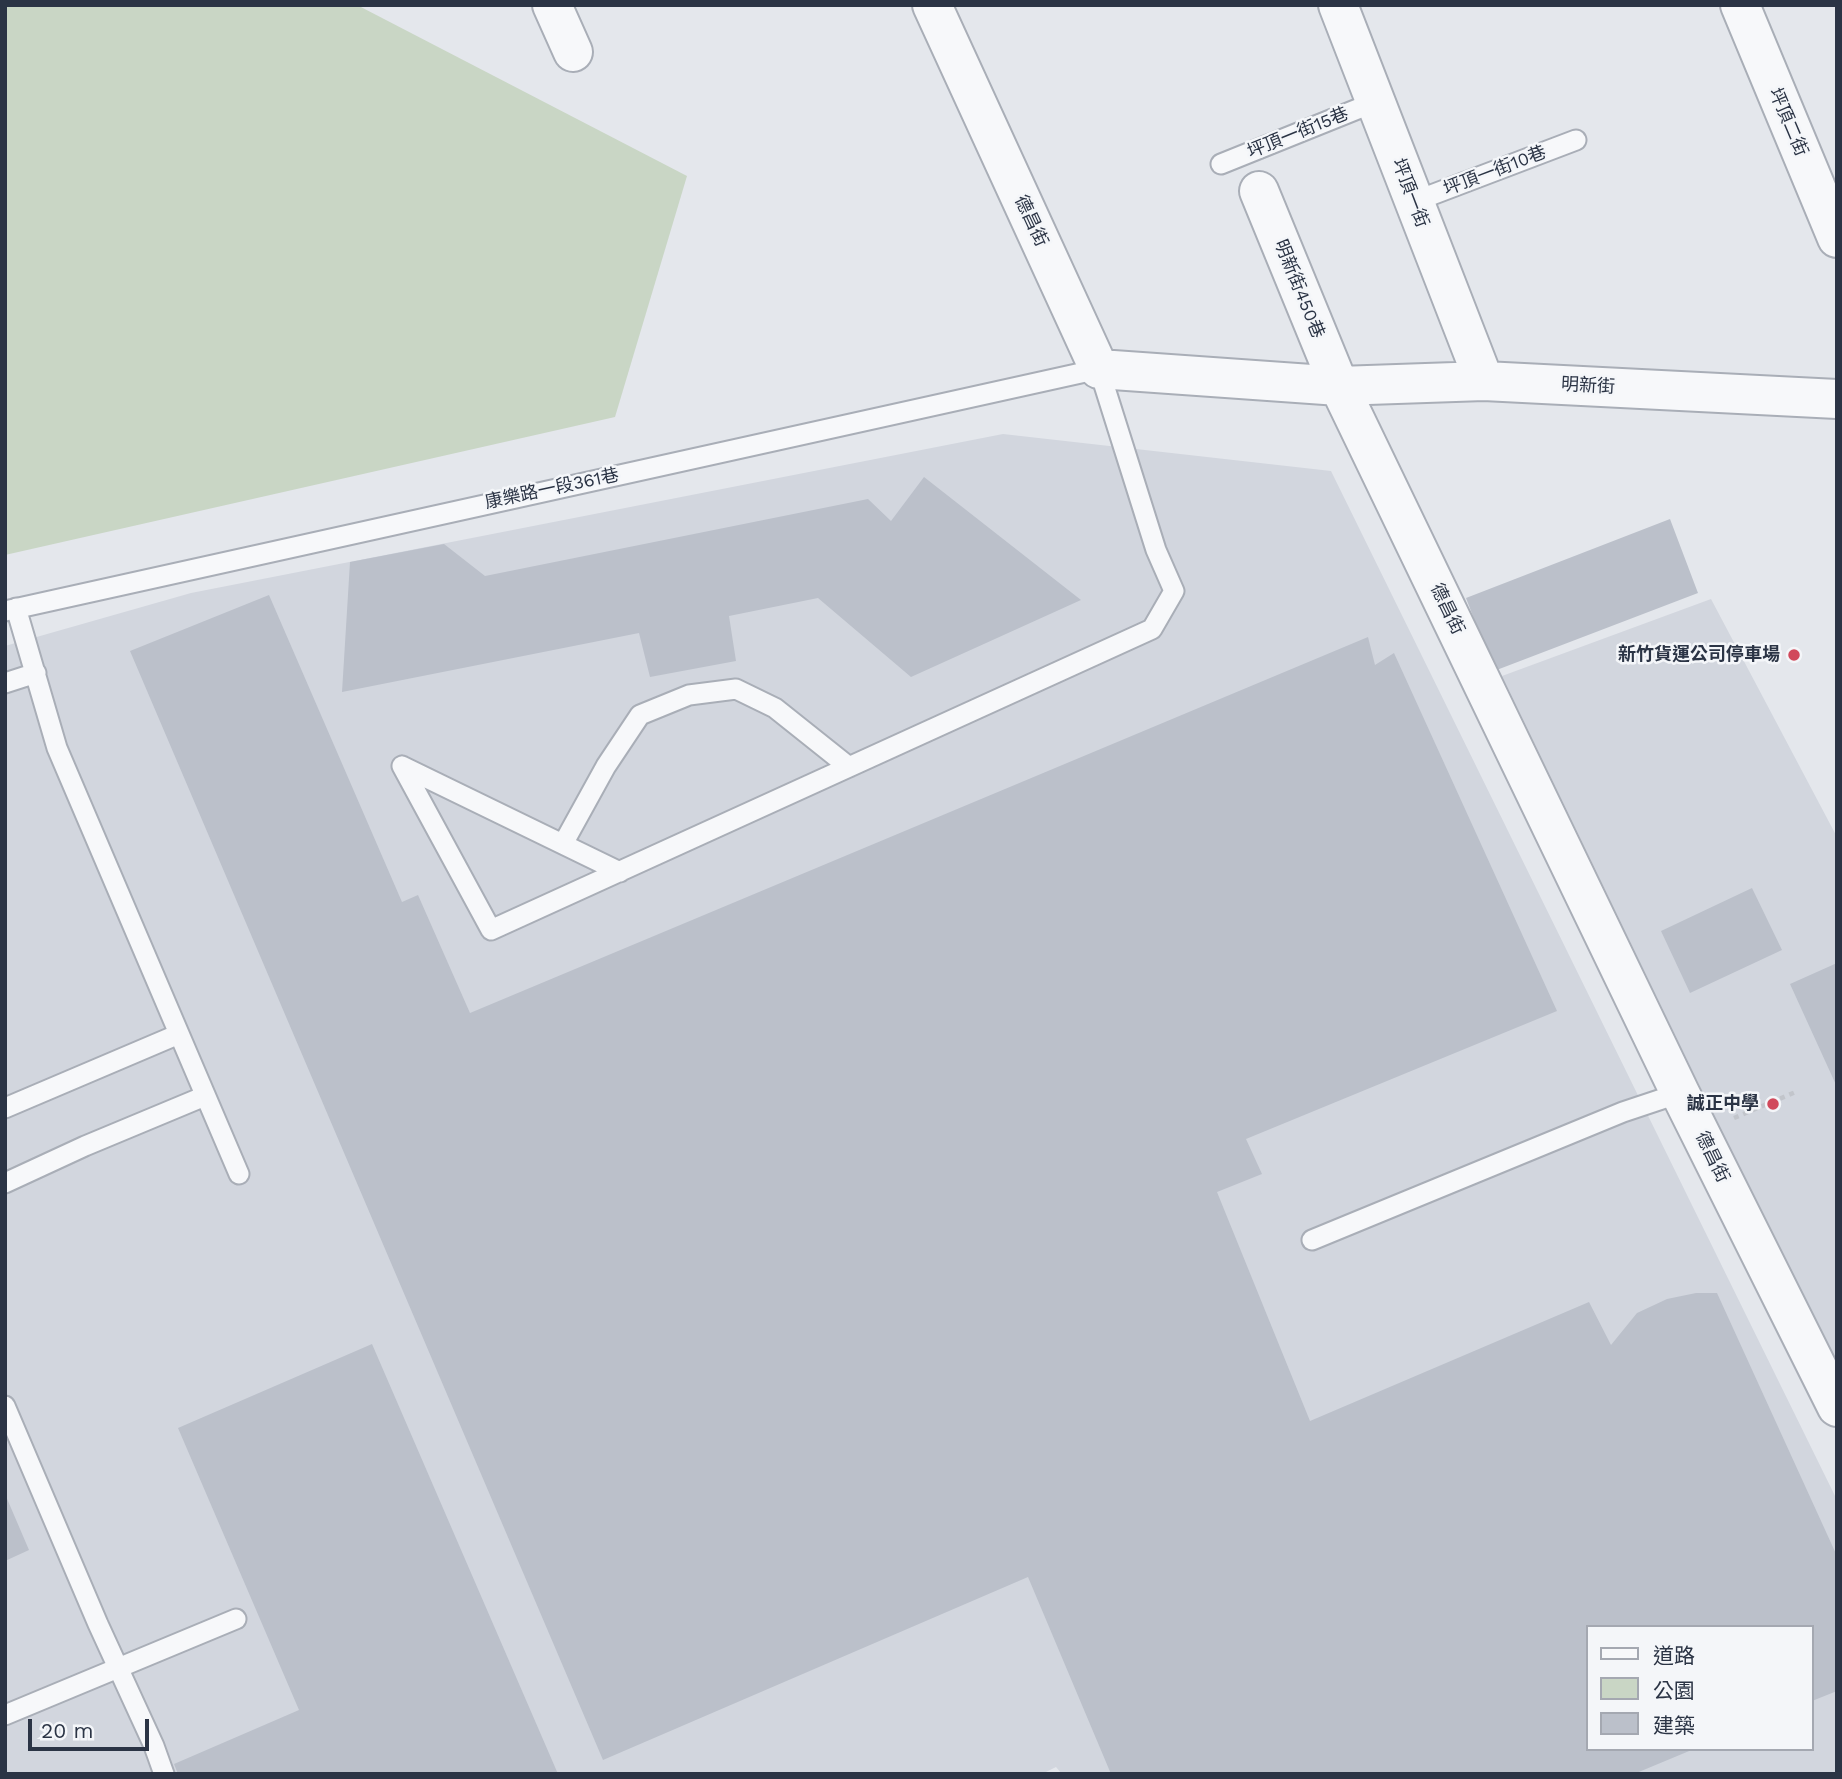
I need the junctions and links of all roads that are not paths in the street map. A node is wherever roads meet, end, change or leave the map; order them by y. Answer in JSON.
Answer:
{"nodes":[{"id":1,"x":552,"y":5,"type":"edge"},
{"id":2,"x":932,"y":5,"type":"edge"},
{"id":3,"x":1338,"y":5,"type":"edge"},
{"id":4,"x":1740,"y":5,"type":"edge"},
{"id":5,"x":573,"y":52,"type":"dead end"},
{"id":6,"x":1375,"y":102,"type":"junction"},
{"id":7,"x":1576,"y":140,"type":"dead end"},
{"id":8,"x":1221,"y":164,"type":"dead end"},
{"id":9,"x":1259,"y":191,"type":"dead end"},
{"id":10,"x":1413,"y":202,"type":"junction"},
{"id":11,"x":1837,"y":238,"type":"edge"},
{"id":12,"x":1099,"y":369,"type":"junction"},
{"id":13,"x":1483,"y":381,"type":"junction"},
{"id":14,"x":1339,"y":386,"type":"junction"},
{"id":15,"x":1837,"y":399,"type":"edge"},
{"id":16,"x":11,"y":609,"type":"edge"},
{"id":17,"x":36,"y":673,"type":"junction"},
{"id":18,"x":5,"y":684,"type":"edge"},
{"id":19,"x":849,"y":767,"type":"junction"},
{"id":20,"x":563,"y":844,"type":"junction"},
{"id":21,"x":620,"y":872,"type":"junction"},
{"id":22,"x":179,"y":1034,"type":"junction"},
{"id":23,"x":1681,"y":1093,"type":"junction"},
{"id":24,"x":205,"y":1096,"type":"junction"},
{"id":25,"x":5,"y":1108,"type":"edge"},
{"id":26,"x":239,"y":1174,"type":"dead end"},
{"id":27,"x":5,"y":1183,"type":"edge"},
{"id":28,"x":1312,"y":1240,"type":"dead end"},
{"id":29,"x":5,"y":1406,"type":"edge"},
{"id":30,"x":1837,"y":1407,"type":"edge"},
{"id":31,"x":236,"y":1619,"type":"dead end"},
{"id":32,"x":117,"y":1668,"type":"junction"},
{"id":33,"x":5,"y":1714,"type":"edge"},
{"id":34,"x":164,"y":1774,"type":"edge"}],
"edges":[{"from":1,"to":5,"type":"street"},
{"from":2,"to":12,"type":"street","name":"德昌街"},
{"from":3,"to":6,"type":"street","name":"坪頂一街"},
{"from":4,"to":11,"type":"street","name":"坪頂二街"},
{"from":6,"to":8,"type":"lane","name":"坪頂一街15巷"},
{"from":6,"to":10,"type":"street","name":"坪頂一街"},
{"from":7,"to":10,"type":"lane","name":"坪頂一街10巷"},
{"from":9,"to":14,"type":"street","name":"明新街450巷"},
{"from":10,"to":13,"type":"street","name":"坪頂一街"},
{"from":12,"to":14,"type":"street"},
{"from":12,"to":16,"type":"lane","name":"康樂路一段361巷"},
{"from":12,"to":19,"type":"lane"},
{"from":13,"to":14,"type":"street","name":"明新街"},
{"from":13,"to":15,"type":"street","name":"明新街"},
{"from":14,"to":23,"type":"street","name":"德昌街"},
{"from":16,"to":17,"type":"lane"},
{"from":17,"to":18,"type":"lane"},
{"from":17,"to":22,"type":"lane"},
{"from":19,"to":20,"type":"lane"},
{"from":19,"to":21,"type":"lane"},
{"from":20,"to":21,"type":"lane"},
{"from":20,"to":21,"type":"lane"},
{"from":22,"to":24,"type":"lane"},
{"from":22,"to":25,"type":"lane"},
{"from":23,"to":28,"type":"lane"},
{"from":23,"to":30,"type":"street","name":"德昌街"},
{"from":24,"to":26,"type":"lane"},
{"from":24,"to":27,"type":"lane"},
{"from":29,"to":32,"type":"lane"},
{"from":31,"to":32,"type":"lane"},
{"from":32,"to":33,"type":"lane"},
{"from":32,"to":34,"type":"lane"}]}
